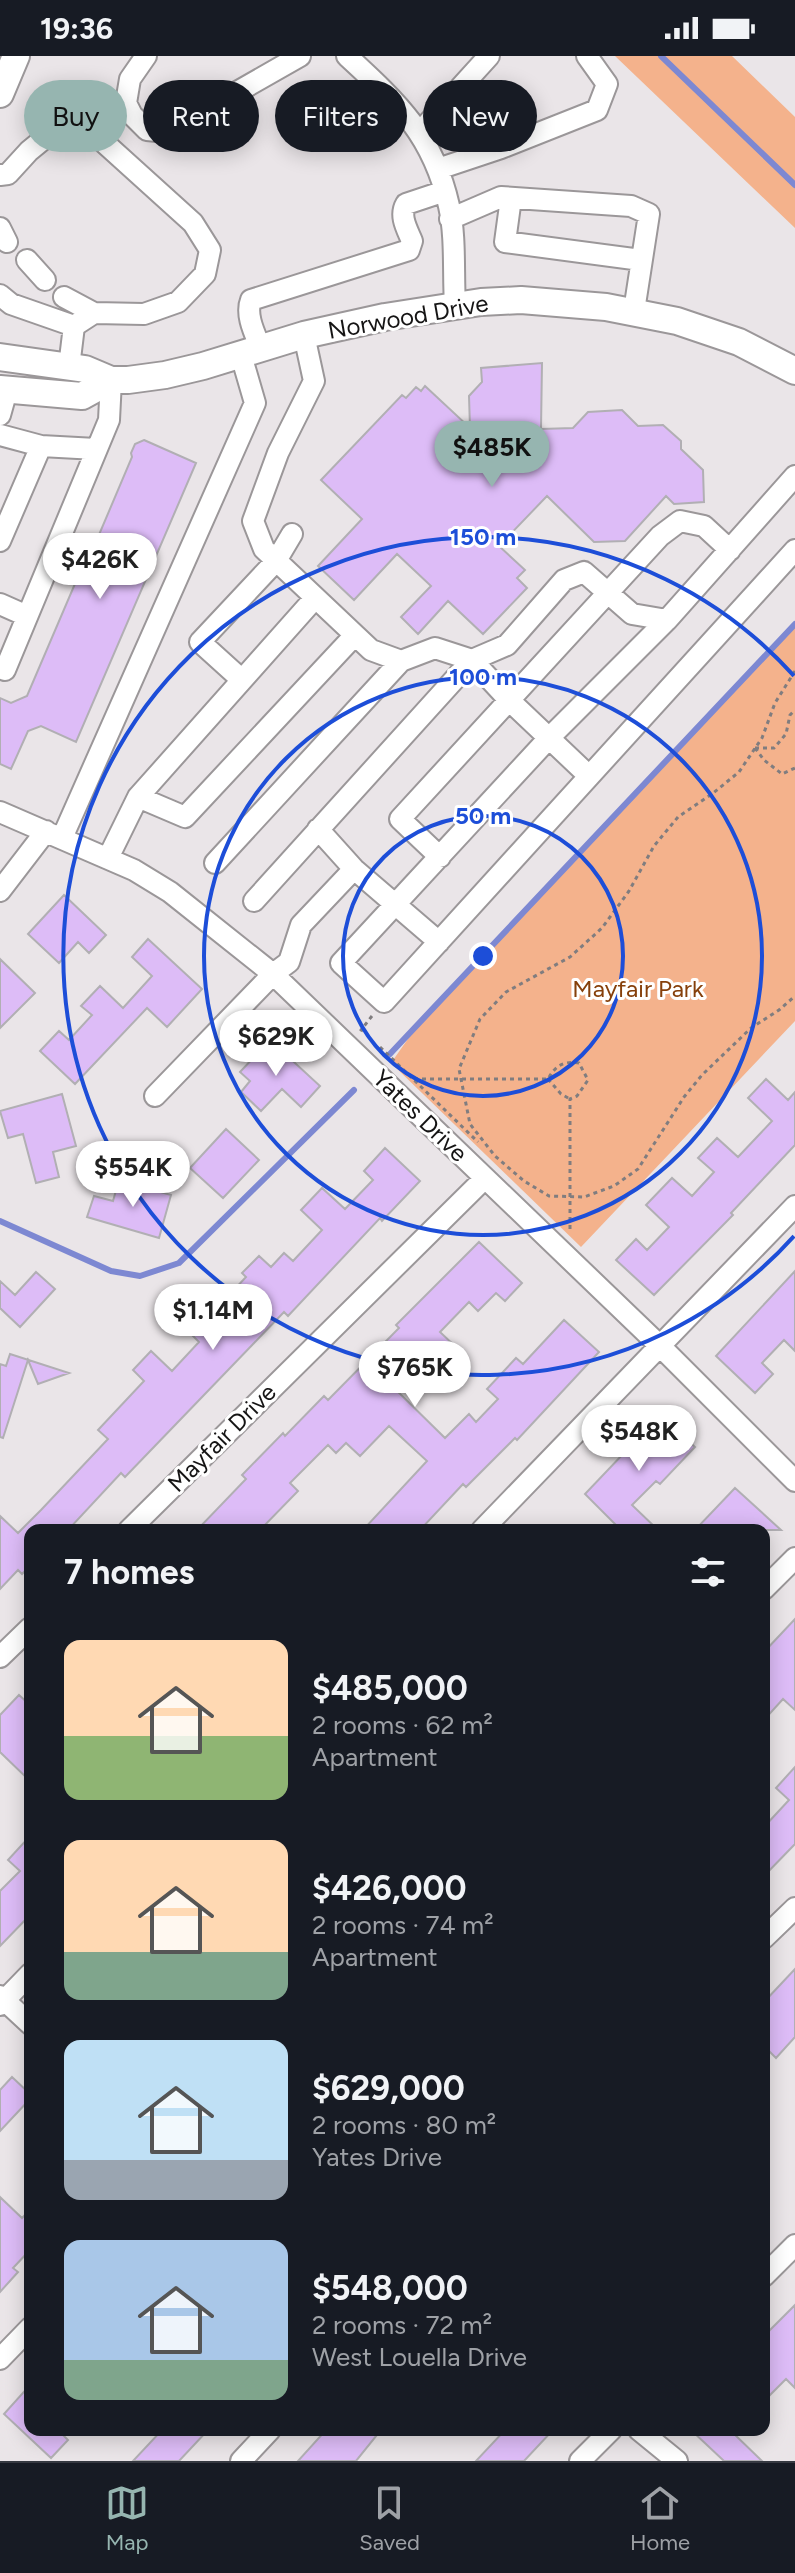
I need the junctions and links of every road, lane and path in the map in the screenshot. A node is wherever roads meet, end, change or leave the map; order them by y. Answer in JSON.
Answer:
{"nodes":[{"id":1,"x":16,"y":56,"type":"edge"},
{"id":2,"x":146,"y":56,"type":"edge"},
{"id":3,"x":300,"y":56,"type":"edge"},
{"id":4,"x":347,"y":56,"type":"edge"},
{"id":5,"x":489,"y":56,"type":"edge"},
{"id":6,"x":587,"y":56,"type":"edge"},
{"id":7,"x":0,"y":94,"type":"edge"},
{"id":8,"x":420,"y":132,"type":"junction"},
{"id":9,"x":438,"y":169,"type":"junction"},
{"id":10,"x":4,"y":174,"type":"edge"},
{"id":11,"x":445,"y":191,"type":"junction"},
{"id":12,"x":0,"y":194,"type":"edge"},
{"id":13,"x":511,"y":198,"type":"junction"},
{"id":14,"x":450,"y":219,"type":"junction"},
{"id":15,"x":27,"y":260,"type":"dead end"},
{"id":16,"x":641,"y":260,"type":"junction"},
{"id":17,"x":45,"y":280,"type":"dead end"},
{"id":18,"x":0,"y":295,"type":"edge"},
{"id":19,"x":64,"y":297,"type":"dead end"},
{"id":20,"x":455,"y":305,"type":"junction"},
{"id":21,"x":634,"y":311,"type":"junction"},
{"id":22,"x":94,"y":313,"type":"junction"},
{"id":23,"x":74,"y":326,"type":"junction"},
{"id":24,"x":304,"y":335,"type":"junction"},
{"id":25,"x":251,"y":352,"type":"junction"},
{"id":26,"x":0,"y":357,"type":"edge"},
{"id":27,"x":69,"y":367,"type":"junction"},
{"id":28,"x":795,"y":371,"type":"edge"},
{"id":29,"x":111,"y":380,"type":"junction"},
{"id":30,"x":2,"y":398,"type":"edge"},
{"id":31,"x":0,"y":435,"type":"edge"},
{"id":32,"x":41,"y":446,"type":"junction"},
{"id":33,"x":96,"y":449,"type":"junction"},
{"id":34,"x":794,"y":478,"type":"edge"},
{"id":35,"x":292,"y":534,"type":"dead end"},
{"id":36,"x":0,"y":541,"type":"edge"},
{"id":37,"x":730,"y":550,"type":"junction"},
{"id":38,"x":795,"y":550,"type":"edge"},
{"id":39,"x":276,"y":561,"type":"junction"},
{"id":40,"x":609,"y":594,"type":"junction"},
{"id":41,"x":315,"y":598,"type":"junction"},
{"id":42,"x":0,"y":604,"type":"edge"},
{"id":43,"x":27,"y":616,"type":"junction"},
{"id":44,"x":667,"y":620,"type":"junction"},
{"id":45,"x":355,"y":635,"type":"junction"},
{"id":46,"x":472,"y":660,"type":"junction"},
{"id":47,"x":401,"y":661,"type":"junction"},
{"id":48,"x":0,"y":668,"type":"edge"},
{"id":49,"x":795,"y":671,"type":"edge"},
{"id":50,"x":242,"y":680,"type":"junction"},
{"id":51,"x":510,"y":701,"type":"junction"},
{"id":52,"x":795,"y":710,"type":"edge"},
{"id":53,"x":549,"y":738,"type":"junction"},
{"id":54,"x":755,"y":748,"type":"junction"},
{"id":55,"x":795,"y":768,"type":"edge"},
{"id":56,"x":589,"y":776,"type":"junction"},
{"id":57,"x":138,"y":797,"type":"junction"},
{"id":58,"x":0,"y":812,"type":"edge"},
{"id":59,"x":318,"y":829,"type":"junction"},
{"id":60,"x":54,"y":834,"type":"junction"},
{"id":61,"x":440,"y":857,"type":"junction"},
{"id":62,"x":108,"y":858,"type":"junction"},
{"id":63,"x":215,"y":863,"type":"dead end"},
{"id":64,"x":354,"y":869,"type":"junction"},
{"id":65,"x":0,"y":891,"type":"edge"},
{"id":66,"x":254,"y":901,"type":"dead end"},
{"id":67,"x":396,"y":905,"type":"junction"},
{"id":68,"x":439,"y":942,"type":"junction"},
{"id":69,"x":273,"y":974,"type":"junction"},
{"id":70,"x":795,"y":996,"type":"edge"},
{"id":71,"x":384,"y":1002,"type":"junction"},
{"id":72,"x":367,"y":1035,"type":"dead end"},
{"id":73,"x":373,"y":1041,"type":"dead end"},
{"id":74,"x":414,"y":1079,"type":"junction"},
{"id":75,"x":548,"y":1079,"type":"junction"},
{"id":76,"x":462,"y":1080,"type":"junction"},
{"id":77,"x":155,"y":1096,"type":"dead end"},
{"id":78,"x":570,"y":1099,"type":"junction"},
{"id":79,"x":485,"y":1178,"type":"junction"},
{"id":80,"x":529,"y":1191,"type":"dead end"},
{"id":81,"x":570,"y":1196,"type":"junction"},
{"id":82,"x":795,"y":1206,"type":"edge"},
{"id":83,"x":560,"y":1222,"type":"dead end"},
{"id":84,"x":570,"y":1232,"type":"junction"},
{"id":85,"x":572,"y":1262,"type":"junction"},
{"id":86,"x":660,"y":1346,"type":"junction"},
{"id":87,"x":795,"y":1481,"type":"edge"},
{"id":88,"x":135,"y":1524,"type":"edge"},
{"id":89,"x":488,"y":1524,"type":"edge"},
{"id":90,"x":795,"y":1558,"type":"edge"},
{"id":91,"x":770,"y":1583,"type":"edge"},
{"id":92,"x":24,"y":1634,"type":"edge"},
{"id":93,"x":0,"y":1657,"type":"edge"},
{"id":94,"x":795,"y":1908,"type":"edge"},
{"id":95,"x":770,"y":1932,"type":"edge"},
{"id":96,"x":24,"y":1980,"type":"edge"},
{"id":97,"x":2,"y":2000,"type":"edge"},
{"id":98,"x":24,"y":2019,"type":"edge"},
{"id":99,"x":795,"y":2245,"type":"edge"},
{"id":100,"x":770,"y":2270,"type":"edge"},
{"id":101,"x":24,"y":2334,"type":"edge"},
{"id":102,"x":0,"y":2359,"type":"edge"},
{"id":103,"x":264,"y":2436,"type":"edge"},
{"id":104,"x":605,"y":2436,"type":"edge"},
{"id":105,"x":646,"y":2436,"type":"edge"},
{"id":106,"x":241,"y":2461,"type":"edge"},
{"id":107,"x":580,"y":2461,"type":"edge"},
{"id":108,"x":677,"y":2461,"type":"edge"}],
"edges":[{"from":1,"to":7,"type":"main road"},
{"from":2,"to":3,"type":"street"},
{"from":4,"to":8,"type":"street"},
{"from":5,"to":8,"type":"street"},
{"from":6,"to":9,"type":"street"},
{"from":8,"to":9,"type":"street"},
{"from":9,"to":11,"type":"street"},
{"from":10,"to":12,"type":"street"},
{"from":10,"to":22,"type":"street"},
{"from":11,"to":14,"type":"street"},
{"from":11,"to":25,"type":"street"},
{"from":13,"to":14,"type":"street"},
{"from":13,"to":16,"type":"street"},
{"from":13,"to":16,"type":"street"},
{"from":14,"to":20,"type":"street"},
{"from":15,"to":17,"type":"street"},
{"from":16,"to":21,"type":"street"},
{"from":18,"to":23,"type":"street"},
{"from":19,"to":22,"type":"street"},
{"from":20,"to":21,"type":"main road","name":"Norwood Drive"},
{"from":20,"to":24,"type":"main road","name":"Norwood Drive"},
{"from":21,"to":28,"type":"main road","name":"Norwood Drive"},
{"from":22,"to":23,"type":"street"},
{"from":23,"to":27,"type":"street"},
{"from":24,"to":25,"type":"main road","name":"Norwood Drive"},
{"from":24,"to":39,"type":"street"},
{"from":25,"to":29,"type":"main road","name":"Norwood Drive"},
{"from":25,"to":60,"type":"street"},
{"from":26,"to":27,"type":"main road","name":"Norwood Drive"},
{"from":27,"to":29,"type":"main road","name":"Norwood Drive"},
{"from":29,"to":30,"type":"main road","name":"Norwood Drive"},
{"from":29,"to":33,"type":"street"},
{"from":31,"to":32,"type":"street"},
{"from":32,"to":33,"type":"street"},
{"from":32,"to":36,"type":"street"},
{"from":33,"to":43,"type":"street"},
{"from":34,"to":37,"type":"street"},
{"from":35,"to":39,"type":"street"},
{"from":37,"to":40,"type":"street"},
{"from":37,"to":44,"type":"street"},
{"from":38,"to":56,"type":"street"},
{"from":39,"to":41,"type":"street"},
{"from":39,"to":50,"type":"street"},
{"from":40,"to":44,"type":"street"},
{"from":40,"to":46,"type":"street"},
{"from":40,"to":51,"type":"street"},
{"from":41,"to":45,"type":"street"},
{"from":41,"to":50,"type":"street"},
{"from":42,"to":43,"type":"street"},
{"from":43,"to":48,"type":"street"},
{"from":44,"to":53,"type":"street"},
{"from":45,"to":47,"type":"street"},
{"from":45,"to":57,"type":"street"},
{"from":46,"to":47,"type":"street"},
{"from":46,"to":51,"type":"street"},
{"from":46,"to":59,"type":"street"},
{"from":47,"to":63,"type":"street"},
{"from":49,"to":54,"type":"path"},
{"from":50,"to":57,"type":"street"},
{"from":51,"to":53,"type":"street"},
{"from":51,"to":61,"type":"street"},
{"from":52,"to":54,"type":"path"},
{"from":53,"to":56,"type":"street"},
{"from":53,"to":61,"type":"street"},
{"from":54,"to":55,"type":"path"},
{"from":54,"to":76,"type":"path"},
{"from":56,"to":68,"type":"street"},
{"from":57,"to":62,"type":"street"},
{"from":58,"to":60,"type":"street","name":"Yates Drive"},
{"from":59,"to":64,"type":"street"},
{"from":59,"to":66,"type":"street"},
{"from":60,"to":62,"type":"street","name":"Yates Drive"},
{"from":60,"to":65,"type":"street"},
{"from":61,"to":67,"type":"street"},
{"from":62,"to":69,"type":"street","name":"Yates Drive"},
{"from":64,"to":67,"type":"street"},
{"from":64,"to":69,"type":"street"},
{"from":67,"to":68,"type":"street"},
{"from":67,"to":71,"type":"street"},
{"from":68,"to":71,"type":"street"},
{"from":69,"to":77,"type":"street"},
{"from":69,"to":79,"type":"street","name":"Yates Drive"},
{"from":70,"to":81,"type":"path"},
{"from":71,"to":72,"type":"path"},
{"from":73,"to":74,"type":"path"},
{"from":74,"to":76,"type":"path"},
{"from":74,"to":80,"type":"path"},
{"from":75,"to":76,"type":"path"},
{"from":75,"to":78,"type":"path"},
{"from":75,"to":78,"type":"path"},
{"from":76,"to":81,"type":"path"},
{"from":78,"to":81,"type":"path"},
{"from":79,"to":85,"type":"street","name":"Yates Drive"},
{"from":79,"to":88,"type":"street","name":"Mayfair Drive"},
{"from":81,"to":84,"type":"path"},
{"from":82,"to":86,"type":"street"},
{"from":83,"to":84,"type":"path"},
{"from":84,"to":85,"type":"path"},
{"from":85,"to":86,"type":"street","name":"Yates Drive"},
{"from":86,"to":87,"type":"street","name":"Yates Drive"},
{"from":86,"to":89,"type":"street"},
{"from":90,"to":91,"type":"street"},
{"from":92,"to":93,"type":"street"},
{"from":94,"to":95,"type":"street"},
{"from":96,"to":97,"type":"street"},
{"from":97,"to":98,"type":"street"},
{"from":99,"to":100,"type":"street"},
{"from":101,"to":102,"type":"street"},
{"from":103,"to":106,"type":"street"},
{"from":104,"to":107,"type":"street"},
{"from":105,"to":108,"type":"street"}]}
